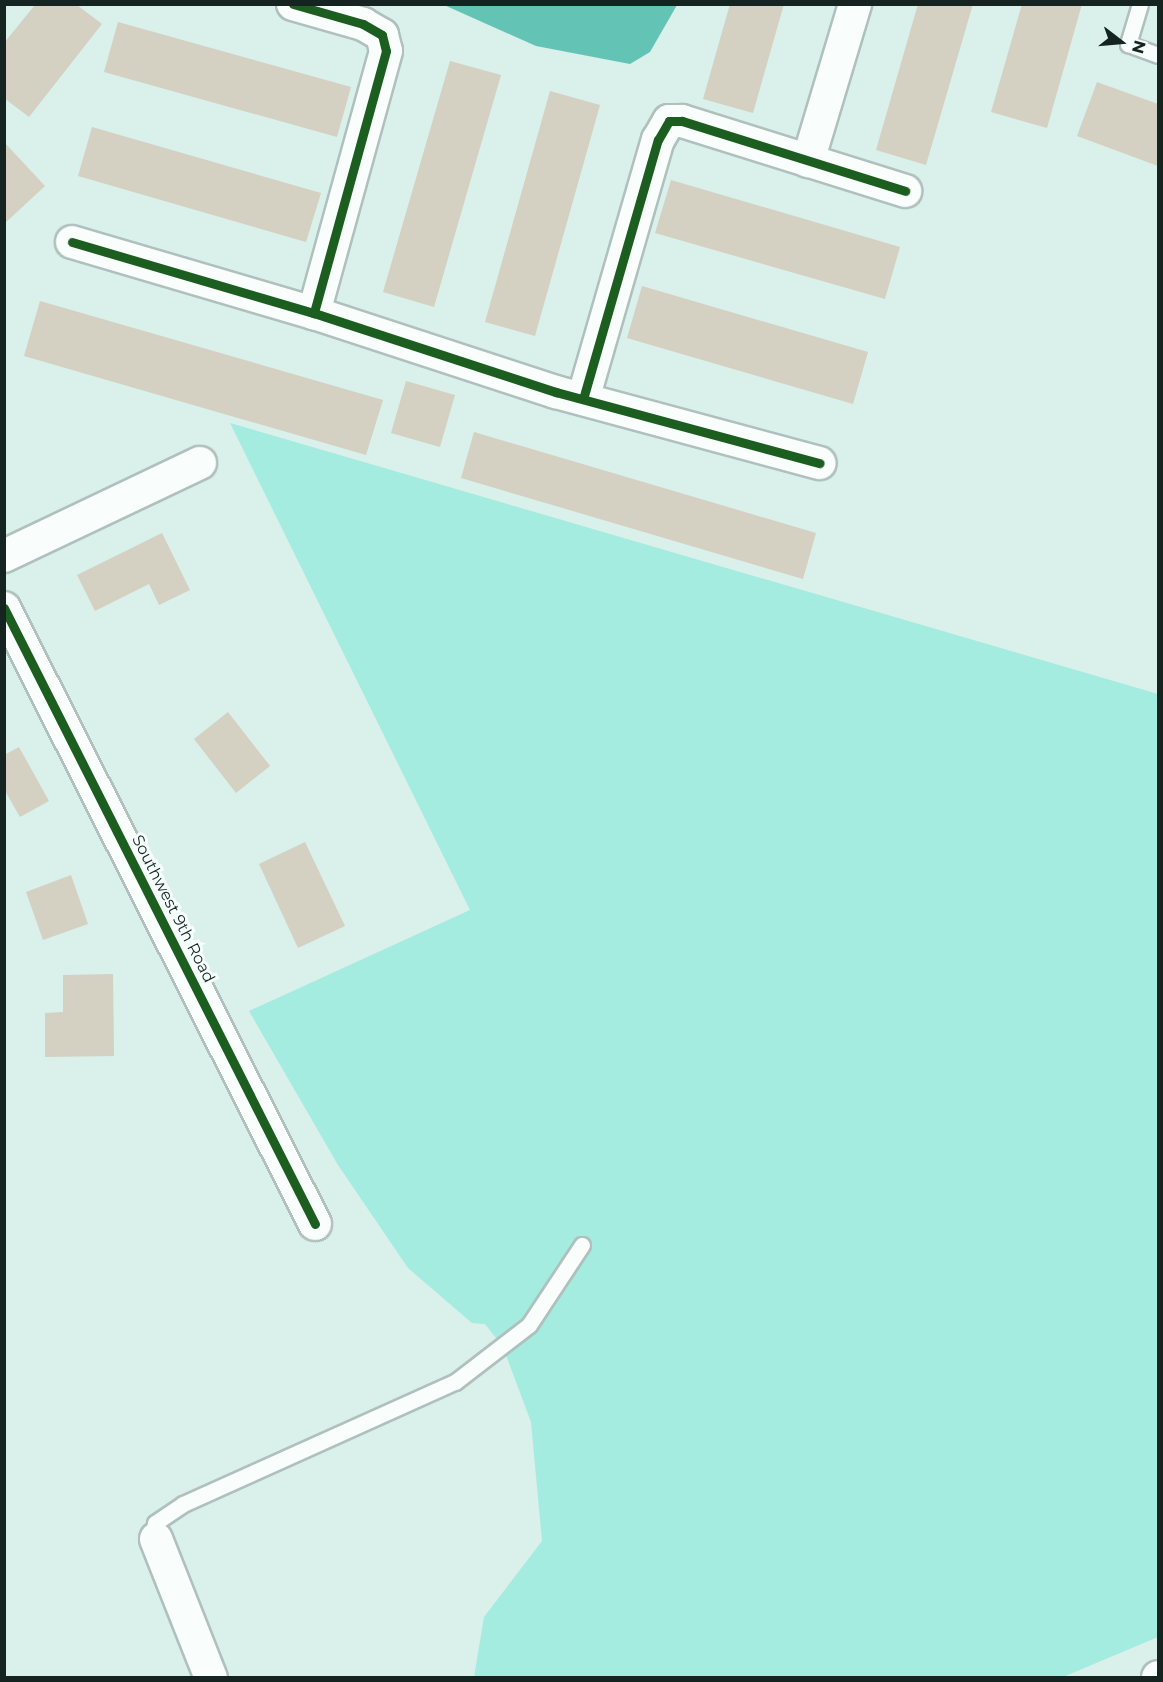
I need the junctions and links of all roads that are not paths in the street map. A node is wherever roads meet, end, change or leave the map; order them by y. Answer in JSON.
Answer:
{"nodes":[{"id":1,"x":293,"y":4,"type":"edge"},
{"id":2,"x":855,"y":4,"type":"edge"},
{"id":3,"x":1140,"y":4,"type":"edge"},
{"id":4,"x":1158,"y":54,"type":"edge"},
{"id":5,"x":808,"y":161,"type":"junction"},
{"id":6,"x":905,"y":191,"type":"dead end"},
{"id":7,"x":72,"y":242,"type":"dead end"},
{"id":8,"x":314,"y":314,"type":"junction"},
{"id":9,"x":583,"y":399,"type":"junction"},
{"id":10,"x":201,"y":463,"type":"dead end"},
{"id":11,"x":820,"y":463,"type":"dead end"},
{"id":12,"x":4,"y":556,"type":"edge"},
{"id":13,"x":4,"y":608,"type":"edge"},
{"id":14,"x":315,"y":1224,"type":"dead end"},
{"id":15,"x":582,"y":1245,"type":"dead end"},
{"id":16,"x":156,"y":1539,"type":"joint"},
{"id":17,"x":211,"y":1677,"type":"edge"}],
"edges":[{"from":1,"to":8,"type":"street"},
{"from":2,"to":5,"type":"street"},
{"from":3,"to":4,"type":"lane"},
{"from":5,"to":6,"type":"street"},
{"from":5,"to":9,"type":"street"},
{"from":7,"to":8,"type":"street"},
{"from":8,"to":9,"type":"street"},
{"from":9,"to":11,"type":"street"},
{"from":10,"to":12,"type":"street"},
{"from":13,"to":14,"type":"street","name":"Southwest 9th Road"},
{"from":15,"to":16,"type":"lane"},
{"from":16,"to":17,"type":"street"}]}
